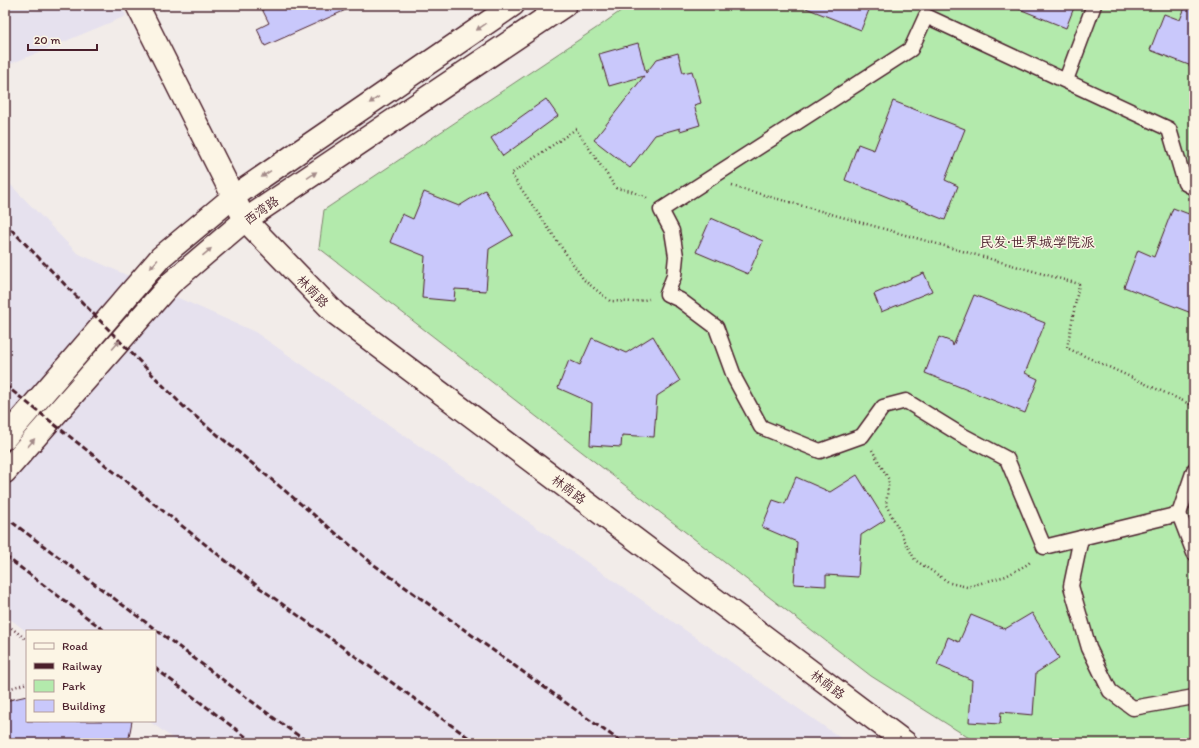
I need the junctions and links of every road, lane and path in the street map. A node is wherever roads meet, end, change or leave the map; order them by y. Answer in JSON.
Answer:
{"nodes":[{"id":1,"x":136,"y":5,"type":"edge"},
{"id":2,"x":513,"y":5,"type":"edge"},
{"id":3,"x":565,"y":5,"type":"edge"},
{"id":4,"x":1094,"y":5,"type":"edge"},
{"id":5,"x":1066,"y":80,"type":"junction"},
{"id":6,"x":709,"y":180,"type":"junction"},
{"id":7,"x":1194,"y":188,"type":"edge"},
{"id":8,"x":233,"y":197,"type":"junction"},
{"id":9,"x":661,"y":210,"type":"junction"},
{"id":10,"x":245,"y":220,"type":"junction"},
{"id":11,"x":667,"y":294,"type":"junction"},
{"id":12,"x":1194,"y":406,"type":"edge"},
{"id":13,"x":862,"y":436,"type":"junction"},
{"id":14,"x":5,"y":438,"type":"edge"},
{"id":15,"x":1194,"y":470,"type":"edge"},
{"id":16,"x":5,"y":472,"type":"edge"},
{"id":17,"x":1179,"y":514,"type":"junction"},
{"id":18,"x":1081,"y":538,"type":"junction"},
{"id":19,"x":1044,"y":547,"type":"junction"},
{"id":20,"x":1194,"y":553,"type":"edge"},
{"id":21,"x":5,"y":623,"type":"edge"},
{"id":22,"x":26,"y":639,"type":"edge"},
{"id":23,"x":26,"y":683,"type":"edge"},
{"id":24,"x":5,"y":690,"type":"edge"},
{"id":25,"x":1194,"y":697,"type":"edge"},
{"id":26,"x":906,"y":743,"type":"edge"}],
"edges":[{"from":1,"to":8,"type":"main road","name":"林荫路"},
{"from":2,"to":8,"type":"main road","name":"西湾路","one_way":true},
{"from":10,"to":3,"type":"main road","name":"西湾路","one_way":true},
{"from":4,"to":5,"type":"lane"},
{"from":5,"to":6,"type":"lane"},
{"from":5,"to":7,"type":"lane"},
{"from":6,"to":9,"type":"lane"},
{"from":6,"to":12,"type":"path"},
{"from":8,"to":10,"type":"main road","name":"林荫路"},
{"from":8,"to":14,"type":"main road","name":"西湾路","one_way":true},
{"from":9,"to":11,"type":"lane"},
{"from":9,"to":11,"type":"path"},
{"from":16,"to":10,"type":"main road","name":"西湾路","one_way":true},
{"from":10,"to":26,"type":"main road","name":"林荫路"},
{"from":11,"to":13,"type":"lane"},
{"from":13,"to":19,"type":"lane"},
{"from":13,"to":19,"type":"path"},
{"from":15,"to":17,"type":"lane"},
{"from":17,"to":18,"type":"lane"},
{"from":17,"to":20,"type":"lane"},
{"from":18,"to":19,"type":"lane"},
{"from":18,"to":25,"type":"lane"},
{"from":21,"to":22,"type":"path"},
{"from":23,"to":24,"type":"path"}]}
